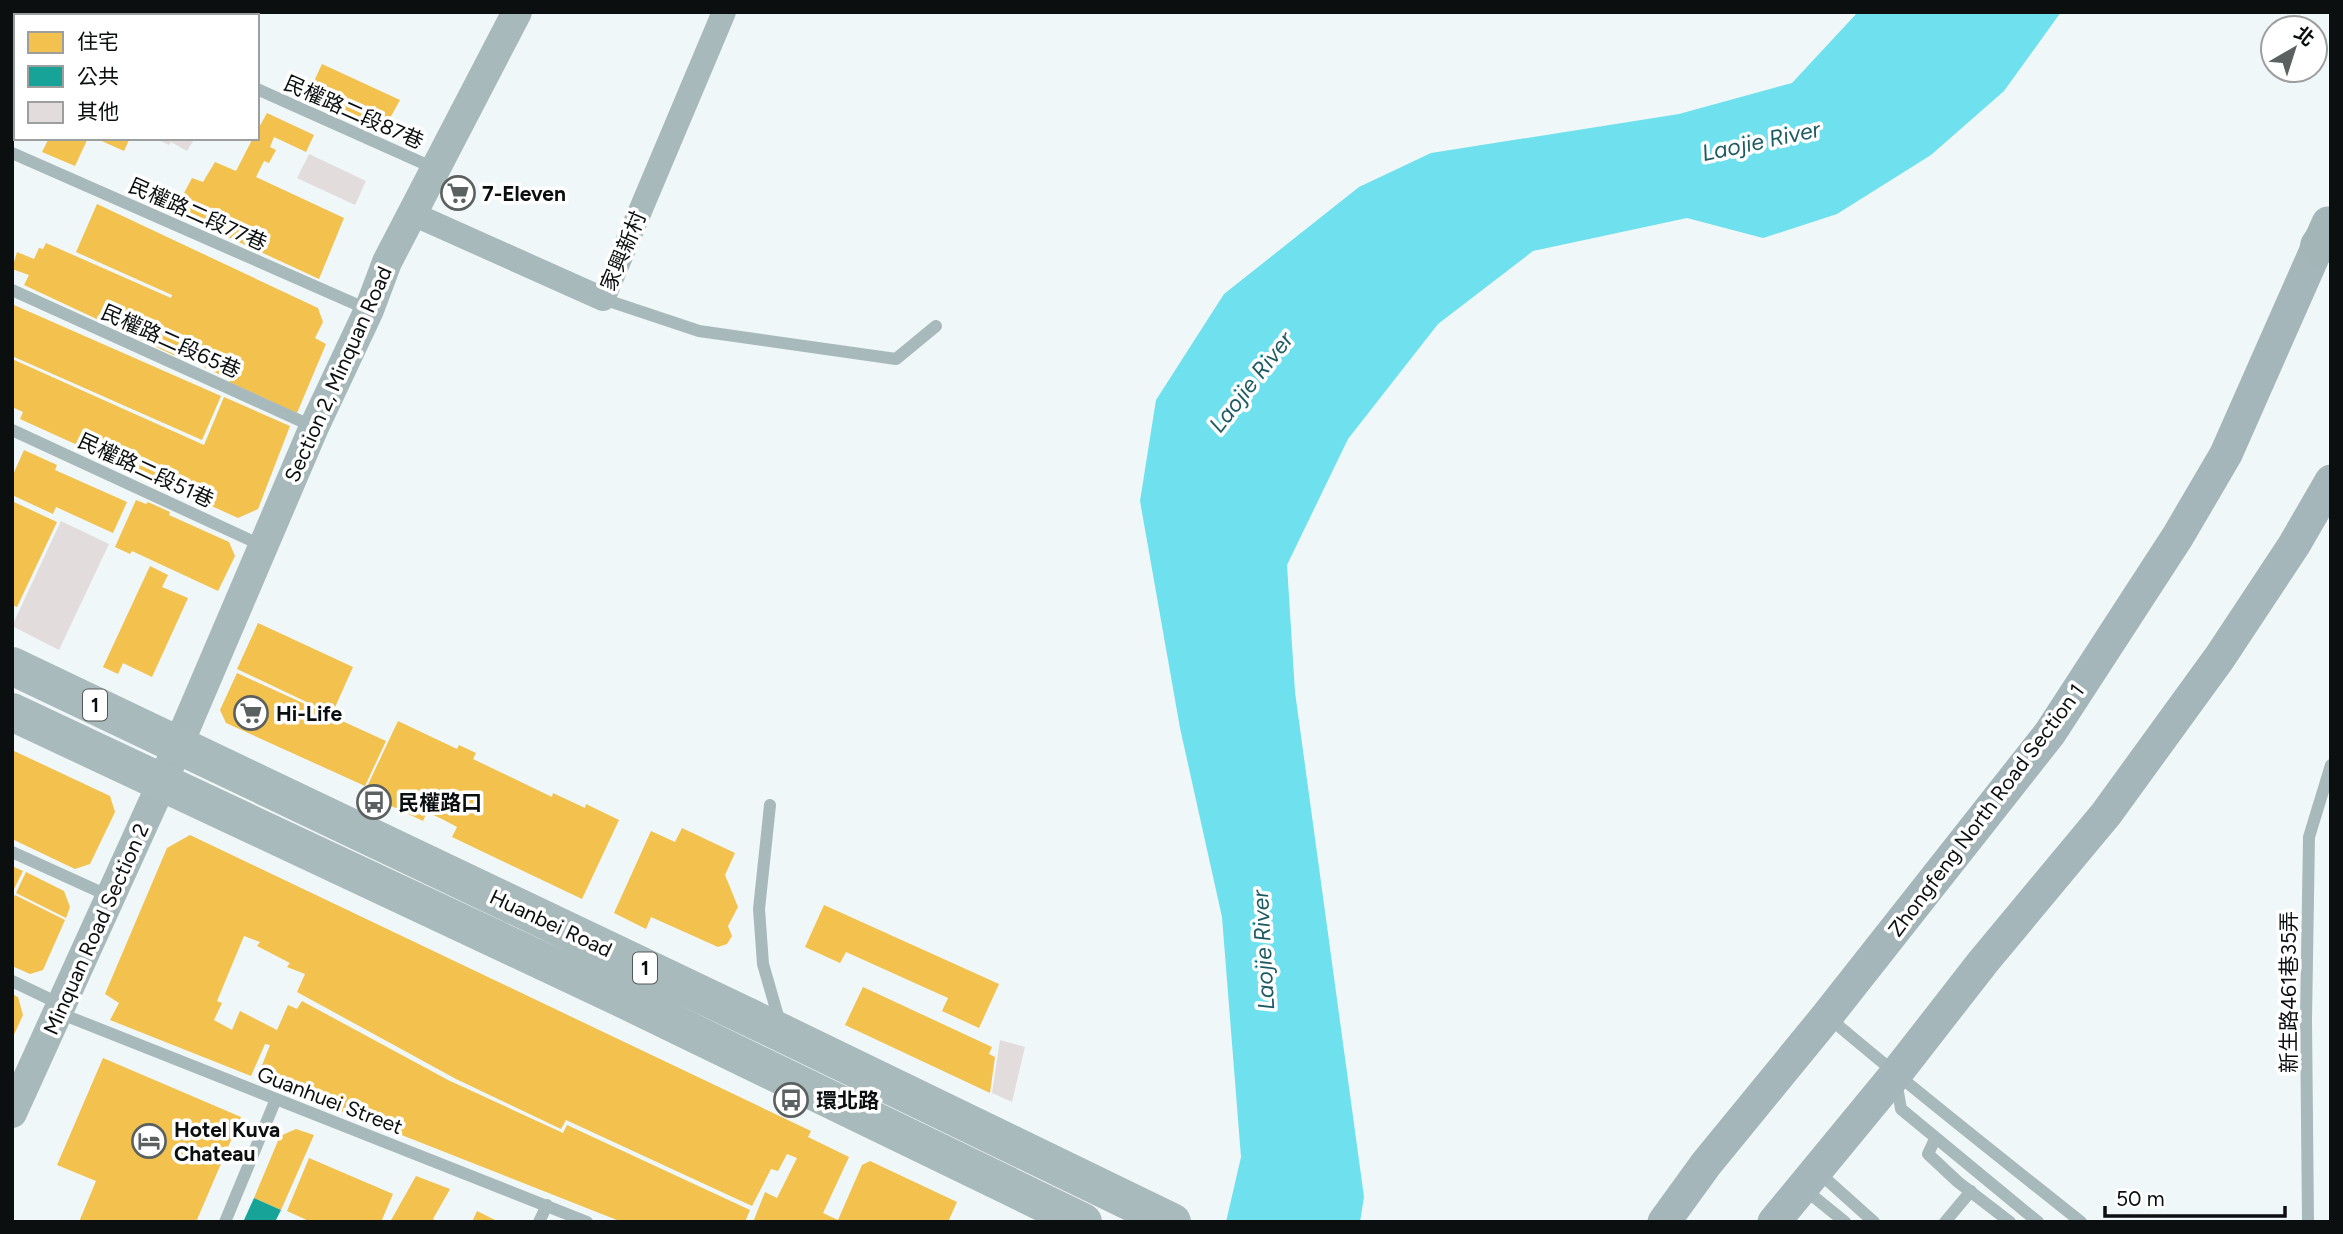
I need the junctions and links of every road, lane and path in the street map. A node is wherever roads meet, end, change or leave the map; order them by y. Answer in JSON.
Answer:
{"nodes":[{"id":1,"x":517,"y":12,"type":"edge"},
{"id":2,"x":724,"y":12,"type":"edge"},
{"id":3,"x":259,"y":90,"type":"edge"},
{"id":4,"x":12,"y":153,"type":"edge"},
{"id":5,"x":436,"y":169,"type":"junction"},
{"id":6,"x":413,"y":214,"type":"junction"},
{"id":7,"x":2327,"y":230,"type":"edge"},
{"id":8,"x":12,"y":290,"type":"edge"},
{"id":9,"x":603,"y":299,"type":"junction"},
{"id":10,"x":369,"y":310,"type":"junction"},
{"id":11,"x":936,"y":326,"type":"dead end"},
{"id":12,"x":314,"y":427,"type":"junction"},
{"id":13,"x":12,"y":430,"type":"edge"},
{"id":14,"x":2331,"y":481,"type":"edge"},
{"id":15,"x":264,"y":546,"type":"junction"},
{"id":16,"x":12,"y":666,"type":"edge"},
{"id":17,"x":12,"y":712,"type":"edge"},
{"id":18,"x":177,"y":744,"type":"junction"},
{"id":19,"x":2331,"y":765,"type":"edge"},
{"id":20,"x":162,"y":783,"type":"junction"},
{"id":21,"x":770,"y":805,"type":"dead end"},
{"id":22,"x":12,"y":852,"type":"edge"},
{"id":23,"x":109,"y":896,"type":"junction"},
{"id":24,"x":12,"y":981,"type":"edge"},
{"id":25,"x":61,"y":1009,"type":"junction"},
{"id":26,"x":1827,"y":1016,"type":"junction"},
{"id":27,"x":782,"y":1033,"type":"junction"},
{"id":28,"x":1895,"y":1075,"type":"junction"},
{"id":29,"x":276,"y":1100,"type":"junction"},
{"id":30,"x":12,"y":1114,"type":"edge"},
{"id":31,"x":1935,"y":1139,"type":"junction"},
{"id":32,"x":1810,"y":1179,"type":"junction"},
{"id":33,"x":1971,"y":1191,"type":"junction"},
{"id":34,"x":547,"y":1205,"type":"junction"},
{"id":35,"x":225,"y":1222,"type":"edge"},
{"id":36,"x":539,"y":1222,"type":"edge"},
{"id":37,"x":587,"y":1222,"type":"edge"},
{"id":38,"x":1083,"y":1222,"type":"edge"},
{"id":39,"x":1172,"y":1222,"type":"edge"},
{"id":40,"x":1664,"y":1222,"type":"edge"},
{"id":41,"x":1774,"y":1222,"type":"edge"},
{"id":42,"x":1845,"y":1222,"type":"edge"},
{"id":43,"x":1874,"y":1222,"type":"edge"},
{"id":44,"x":1945,"y":1222,"type":"edge"},
{"id":45,"x":2010,"y":1222,"type":"edge"},
{"id":46,"x":2038,"y":1222,"type":"edge"},
{"id":47,"x":2081,"y":1222,"type":"edge"},
{"id":48,"x":2308,"y":1222,"type":"edge"}],
"edges":[{"from":1,"to":5,"type":"street","name":"Section 2, Minquan Road"},
{"from":2,"to":9,"type":"street","name":"家興新村"},
{"from":3,"to":5,"type":"lane","name":"民權路二段87巷"},
{"from":4,"to":10,"type":"lane","name":"民權路二段77巷"},
{"from":5,"to":6,"type":"street","name":"Section 2, Minquan Road"},
{"from":6,"to":9,"type":"street","name":"家興新村"},
{"from":6,"to":10,"type":"street","name":"Section 2, Minquan Road"},
{"from":7,"to":26,"type":"main road","name":"Zhongfeng North Road Section 1"},
{"from":8,"to":12,"type":"lane","name":"民權路二段65巷"},
{"from":9,"to":11,"type":"lane"},
{"from":10,"to":12,"type":"street","name":"Section 2, Minquan Road"},
{"from":12,"to":15,"type":"street","name":"Section 2, Minquan Road"},
{"from":13,"to":15,"type":"lane","name":"民權路二段51巷"},
{"from":14,"to":28,"type":"main road"},
{"from":15,"to":18,"type":"street","name":"Section 2, Minquan Road"},
{"from":16,"to":18,"type":"main road","number":"1"},
{"from":17,"to":20,"type":"main road","number":"1"},
{"from":18,"to":20,"type":"street","name":"Minquan Road Section 2"},
{"from":18,"to":27,"type":"main road","name":"Huanbei Road","number":"1"},
{"from":19,"to":48,"type":"lane","name":"新生路461巷35弄"},
{"from":20,"to":23,"type":"street","name":"Minquan Road Section 2"},
{"from":20,"to":38,"type":"main road","name":"Huanbei Road","number":"1"},
{"from":21,"to":27,"type":"lane"},
{"from":22,"to":23,"type":"lane"},
{"from":23,"to":25,"type":"street","name":"Minquan Road Section 2"},
{"from":24,"to":25,"type":"lane","name":"Guanhuei Street"},
{"from":25,"to":29,"type":"lane","name":"Guanhuei Street"},
{"from":25,"to":30,"type":"street","name":"Minquan Road Section 2"},
{"from":26,"to":28,"type":"lane"},
{"from":26,"to":40,"type":"main road","name":"Zhongfeng North Road Section 1"},
{"from":27,"to":39,"type":"main road","name":"Huanbei Road","number":"1"},
{"from":28,"to":31,"type":"lane"},
{"from":28,"to":32,"type":"main road"},
{"from":28,"to":47,"type":"lane"},
{"from":29,"to":34,"type":"lane","name":"Guanhuei Street"},
{"from":29,"to":35,"type":"lane"},
{"from":31,"to":33,"type":"lane"},
{"from":31,"to":46,"type":"lane"},
{"from":32,"to":41,"type":"main road"},
{"from":32,"to":42,"type":"lane"},
{"from":32,"to":43,"type":"lane"},
{"from":33,"to":44,"type":"lane"},
{"from":33,"to":45,"type":"lane"},
{"from":34,"to":36,"type":"lane"},
{"from":34,"to":37,"type":"lane","name":"Guanhuei Street"}]}
